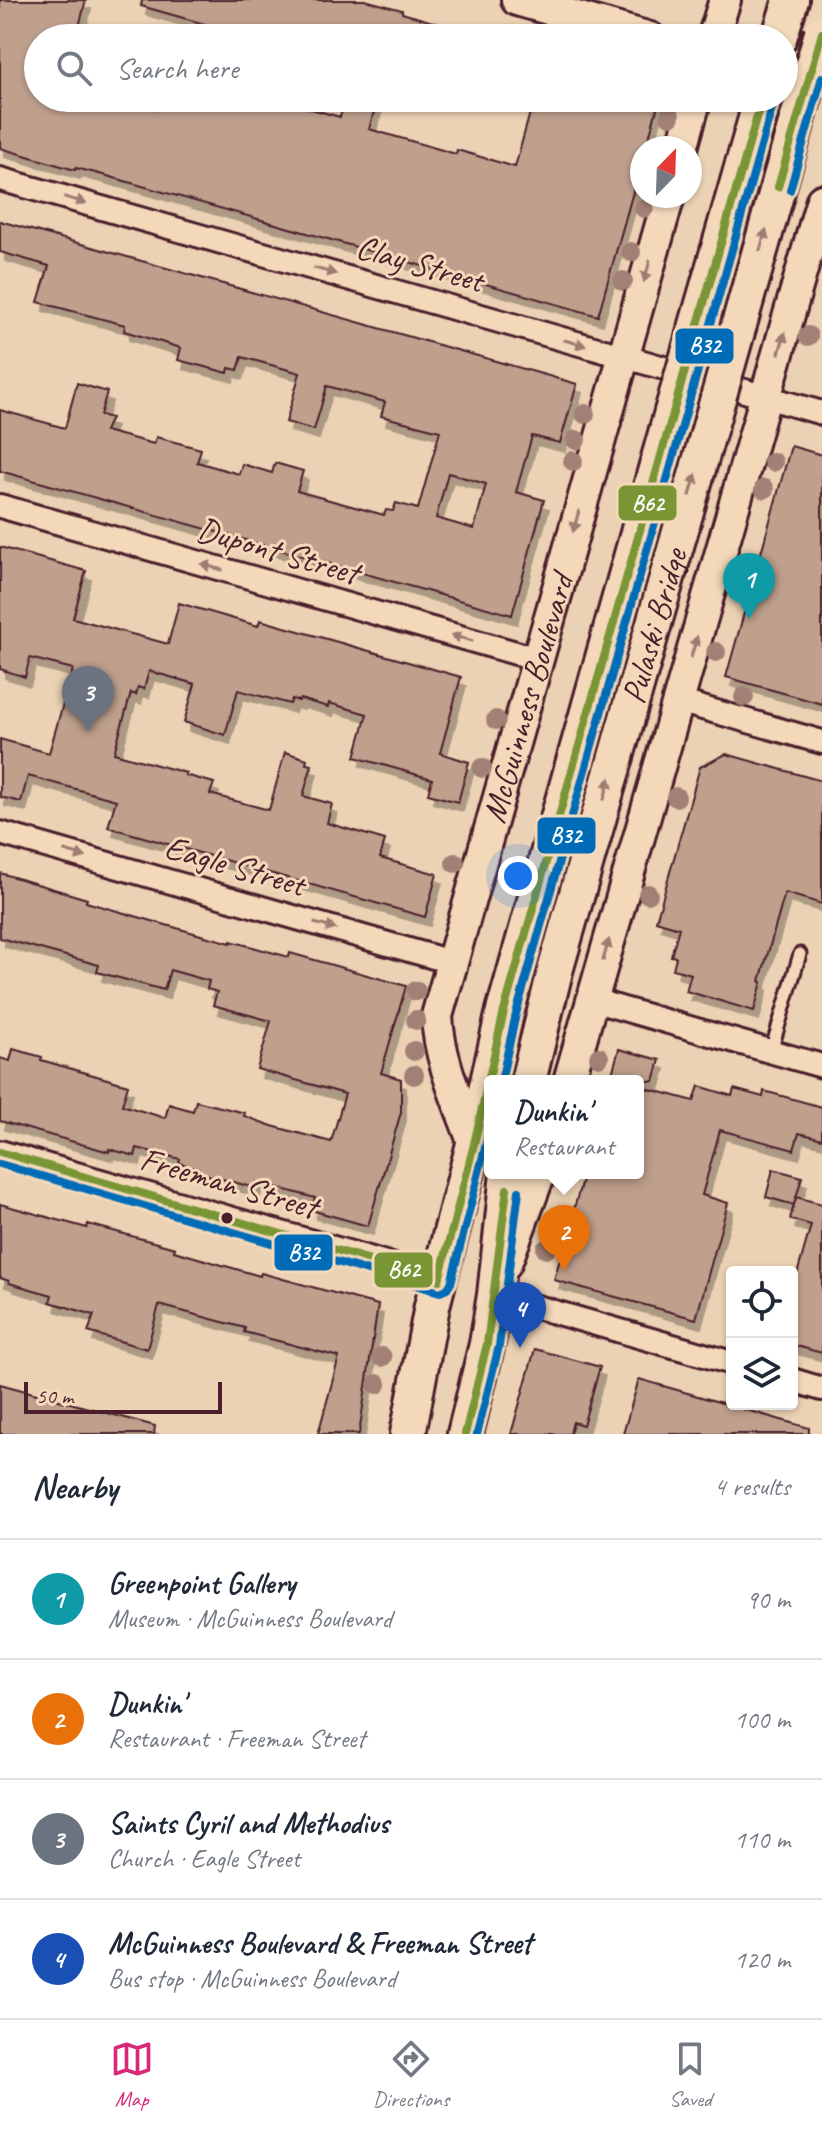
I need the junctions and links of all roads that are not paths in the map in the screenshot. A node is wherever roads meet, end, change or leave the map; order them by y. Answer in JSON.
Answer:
{"nodes":[{"id":1,"x":517,"y":0,"type":"edge"},
{"id":2,"x":725,"y":0,"type":"edge"},
{"id":3,"x":791,"y":0,"type":"edge"},
{"id":4,"x":601,"y":24,"type":"edge"},
{"id":5,"x":717,"y":24,"type":"edge"},
{"id":6,"x":783,"y":24,"type":"edge"},
{"id":7,"x":822,"y":33,"type":"edge"},
{"id":8,"x":798,"y":87,"type":"edge"},
{"id":9,"x":822,"y":90,"type":"edge"},
{"id":10,"x":692,"y":112,"type":"edge"},
{"id":11,"x":769,"y":112,"type":"edge"},
{"id":12,"x":685,"y":136,"type":"edge"},
{"id":13,"x":0,"y":179,"type":"edge"},
{"id":14,"x":822,"y":200,"type":"edge"},
{"id":15,"x":666,"y":208,"type":"edge"},
{"id":16,"x":623,"y":356,"type":"junction"},
{"id":17,"x":766,"y":397,"type":"junction"},
{"id":18,"x":822,"y":413,"type":"edge"},
{"id":19,"x":0,"y":506,"type":"edge"},
{"id":20,"x":537,"y":659,"type":"junction"},
{"id":21,"x":678,"y":701,"type":"junction"},
{"id":22,"x":822,"y":742,"type":"edge"},
{"id":23,"x":0,"y":833,"type":"edge"},
{"id":24,"x":800,"y":954,"type":"dead end"},
{"id":25,"x":451,"y":962,"type":"junction"},
{"id":26,"x":592,"y":1000,"type":"junction"},
{"id":27,"x":771,"y":1051,"type":"junction"},
{"id":28,"x":822,"y":1066,"type":"edge"},
{"id":29,"x":490,"y":1075,"type":"edge"},
{"id":30,"x":529,"y":1075,"type":"edge"},
{"id":31,"x":571,"y":1075,"type":"edge"},
{"id":32,"x":484,"y":1100,"type":"edge"},
{"id":33,"x":474,"y":1144,"type":"junction"},
{"id":34,"x":0,"y":1152,"type":"edge"},
{"id":35,"x":507,"y":1179,"type":"edge"},
{"id":36,"x":538,"y":1179,"type":"edge"},
{"id":37,"x":439,"y":1280,"type":"junction"},
{"id":38,"x":495,"y":1295,"type":"junction"},
{"id":39,"x":726,"y":1361,"type":"edge"},
{"id":40,"x":798,"y":1382,"type":"edge"},
{"id":41,"x":822,"y":1389,"type":"edge"},
{"id":42,"x":408,"y":1434,"type":"edge"},
{"id":43,"x":465,"y":1434,"type":"edge"}],
"edges":[{"from":1,"to":4,"type":"street"},
{"from":2,"to":5,"type":"street"},
{"from":3,"to":6,"type":"main road"},
{"from":30,"to":7,"type":"main road","name":"Pulaski Bridge","one_way":true,"bridge":true},
{"from":8,"to":9,"type":"street"},
{"from":10,"to":12,"type":"street"},
{"from":11,"to":29,"type":"main road","name":"Pulaski Bridge","bridge":true},
{"from":13,"to":16,"type":"street","name":"Clay Street","one_way":true},
{"from":17,"to":14,"type":"street","one_way":true},
{"from":15,"to":16,"type":"street","name":"McGuinness Boulevard","one_way":true},
{"from":16,"to":17,"type":"street","name":"Clay Street"},
{"from":16,"to":20,"type":"street","name":"McGuinness Boulevard","one_way":true},
{"from":17,"to":18,"type":"street","name":"Clay Street"},
{"from":21,"to":17,"type":"street","one_way":true},
{"from":20,"to":19,"type":"street","name":"Dupont Street","one_way":true},
{"from":20,"to":25,"type":"street","name":"McGuinness Boulevard"},
{"from":21,"to":22,"type":"street"},
{"from":26,"to":21,"type":"street","one_way":true},
{"from":23,"to":25,"type":"street","name":"Eagle Street","one_way":true},
{"from":24,"to":27,"type":"lane"},
{"from":25,"to":33,"type":"street","name":"McGuinness Boulevard"},
{"from":26,"to":27,"type":"street"},
{"from":26,"to":31,"type":"street"},
{"from":27,"to":28,"type":"street"},
{"from":32,"to":33,"type":"main road","name":"Pulaski Bridge","bridge":true},
{"from":33,"to":37,"type":"main road"},
{"from":34,"to":37,"type":"street","name":"Freeman Street"},
{"from":35,"to":38,"type":"main road"},
{"from":36,"to":38,"type":"street"},
{"from":37,"to":42,"type":"main road"},
{"from":38,"to":39,"type":"street"},
{"from":38,"to":43,"type":"main road"},
{"from":40,"to":41,"type":"street"}]}
